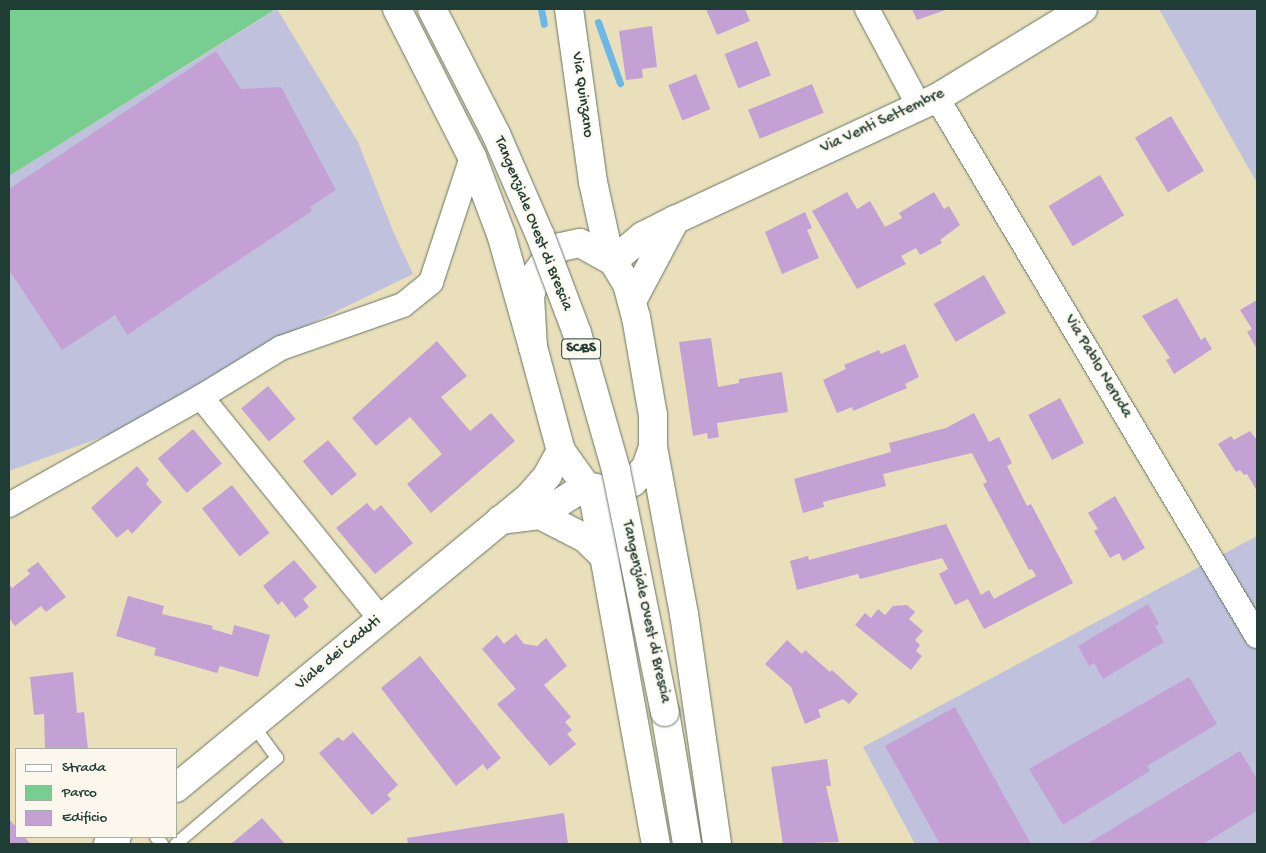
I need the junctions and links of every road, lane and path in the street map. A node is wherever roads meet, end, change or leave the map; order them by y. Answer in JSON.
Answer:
{"nodes":[{"id":1,"x":397,"y":9,"type":"edge"},
{"id":2,"x":432,"y":9,"type":"edge"},
{"id":3,"x":568,"y":9,"type":"edge"},
{"id":4,"x":867,"y":9,"type":"edge"},
{"id":5,"x":1083,"y":9,"type":"edge"},
{"id":6,"x":928,"y":102,"type":"junction"},
{"id":7,"x":472,"y":157,"type":"junction"},
{"id":8,"x":592,"y":182,"type":"junction"},
{"id":9,"x":675,"y":220,"type":"junction"},
{"id":10,"x":580,"y":243,"type":"junction"},
{"id":11,"x":612,"y":260,"type":"junction"},
{"id":12,"x":632,"y":301,"type":"junction"},
{"id":13,"x":533,"y":346,"type":"junction"},
{"id":14,"x":201,"y":397,"type":"junction"},
{"id":15,"x":654,"y":447,"type":"junction"},
{"id":16,"x":560,"y":451,"type":"junction"},
{"id":17,"x":589,"y":487,"type":"junction"},
{"id":18,"x":9,"y":505,"type":"edge"},
{"id":19,"x":540,"y":515,"type":"junction"},
{"id":20,"x":500,"y":520,"type":"junction"},
{"id":21,"x":606,"y":558,"type":"junction"},
{"id":22,"x":381,"y":618,"type":"junction"},
{"id":23,"x":1257,"y":636,"type":"edge"},
{"id":24,"x":253,"y":725,"type":"junction"},
{"id":25,"x":178,"y":786,"type":"edge"},
{"id":26,"x":176,"y":844,"type":"edge"},
{"id":27,"x":656,"y":844,"type":"edge"},
{"id":28,"x":687,"y":844,"type":"edge"},
{"id":29,"x":717,"y":844,"type":"edge"}],
"edges":[{"from":1,"to":7,"type":"street"},
{"from":2,"to":28,"type":"street","name":"Tangenziale Ovest di Brescia","number":"SCBS","bridge":true},
{"from":3,"to":8,"type":"street","name":"Via Quinzano"},
{"from":4,"to":6,"type":"street","name":"Via Pablo Neruda"},
{"from":5,"to":6,"type":"street","name":"Via Venti Settembre"},
{"from":6,"to":9,"type":"street","name":"Via Venti Settembre"},
{"from":6,"to":23,"type":"street","name":"Via Pablo Neruda"},
{"from":7,"to":13,"type":"street"},
{"from":7,"to":14,"type":"street"},
{"from":8,"to":10,"type":"street","name":"Via Quinzano"},
{"from":8,"to":11,"type":"street","name":"Via Quinzano"},
{"from":9,"to":11,"type":"street","name":"Via Venti Settembre"},
{"from":9,"to":12,"type":"street"},
{"from":10,"to":11,"type":"street"},
{"from":10,"to":13,"type":"street"},
{"from":11,"to":12,"type":"street"},
{"from":12,"to":15,"type":"street"},
{"from":13,"to":16,"type":"street"},
{"from":14,"to":18,"type":"street"},
{"from":14,"to":22,"type":"street"},
{"from":15,"to":17,"type":"street"},
{"from":15,"to":29,"type":"street"},
{"from":16,"to":17,"type":"street"},
{"from":16,"to":20,"type":"street","name":"Viale dei Caduti"},
{"from":17,"to":19,"type":"street"},
{"from":17,"to":21,"type":"street"},
{"from":19,"to":20,"type":"street"},
{"from":19,"to":21,"type":"street"},
{"from":20,"to":22,"type":"street","name":"Viale dei Caduti"},
{"from":21,"to":27,"type":"street"},
{"from":22,"to":24,"type":"street","name":"Viale dei Caduti"},
{"from":24,"to":25,"type":"street","name":"Viale dei Caduti"},
{"from":24,"to":26,"type":"lane"}]}
